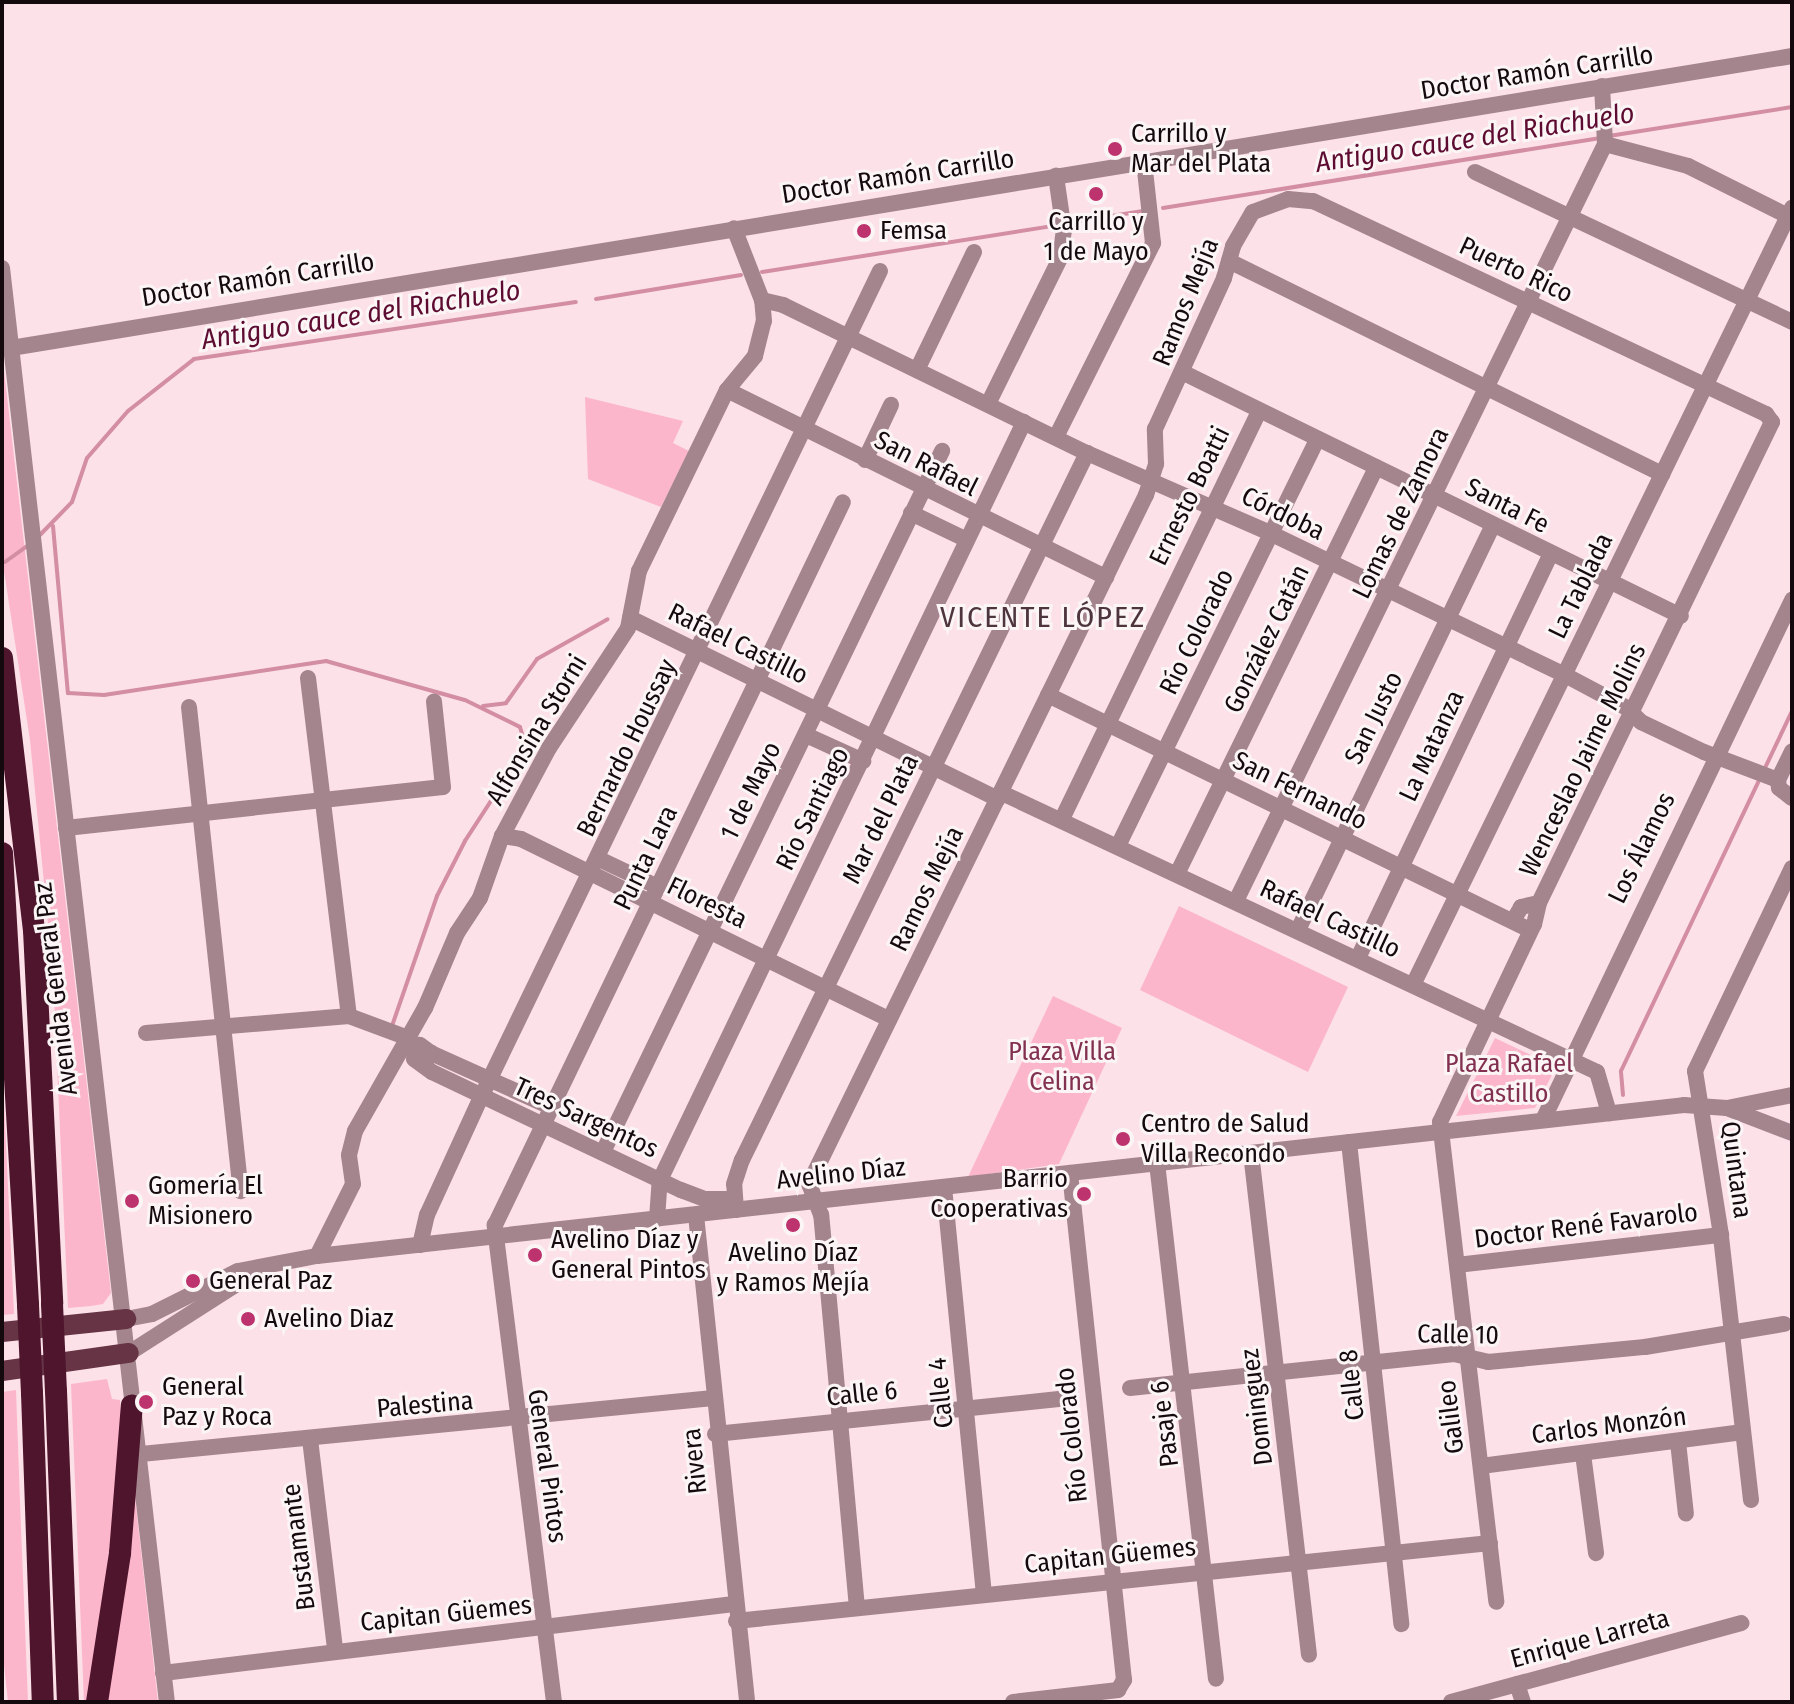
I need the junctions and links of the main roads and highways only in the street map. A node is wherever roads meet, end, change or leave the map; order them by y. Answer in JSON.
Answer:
{"nodes":[{"id":1,"x":2,"y":658,"type":"edge"},
{"id":2,"x":2,"y":853,"type":"edge"},
{"id":3,"x":126,"y":1319,"type":"road end"},
{"id":4,"x":2,"y":1332,"type":"edge"},
{"id":5,"x":129,"y":1353,"type":"road end"},
{"id":6,"x":2,"y":1371,"type":"edge"},
{"id":7,"x":132,"y":1405,"type":"road end"},
{"id":8,"x":43,"y":1702,"type":"edge"},
{"id":9,"x":68,"y":1702,"type":"edge"},
{"id":10,"x":97,"y":1702,"type":"edge"}],
"edges":[{"from":1,"to":9,"type":"highway","name":"Avenida General Paz","bridge":true},
{"from":2,"to":8,"type":"highway","name":"Avenida General Paz","bridge":true},
{"from":3,"to":4,"type":"main road"},
{"from":5,"to":6,"type":"main road"},
{"from":7,"to":10,"type":"highway"}]}
